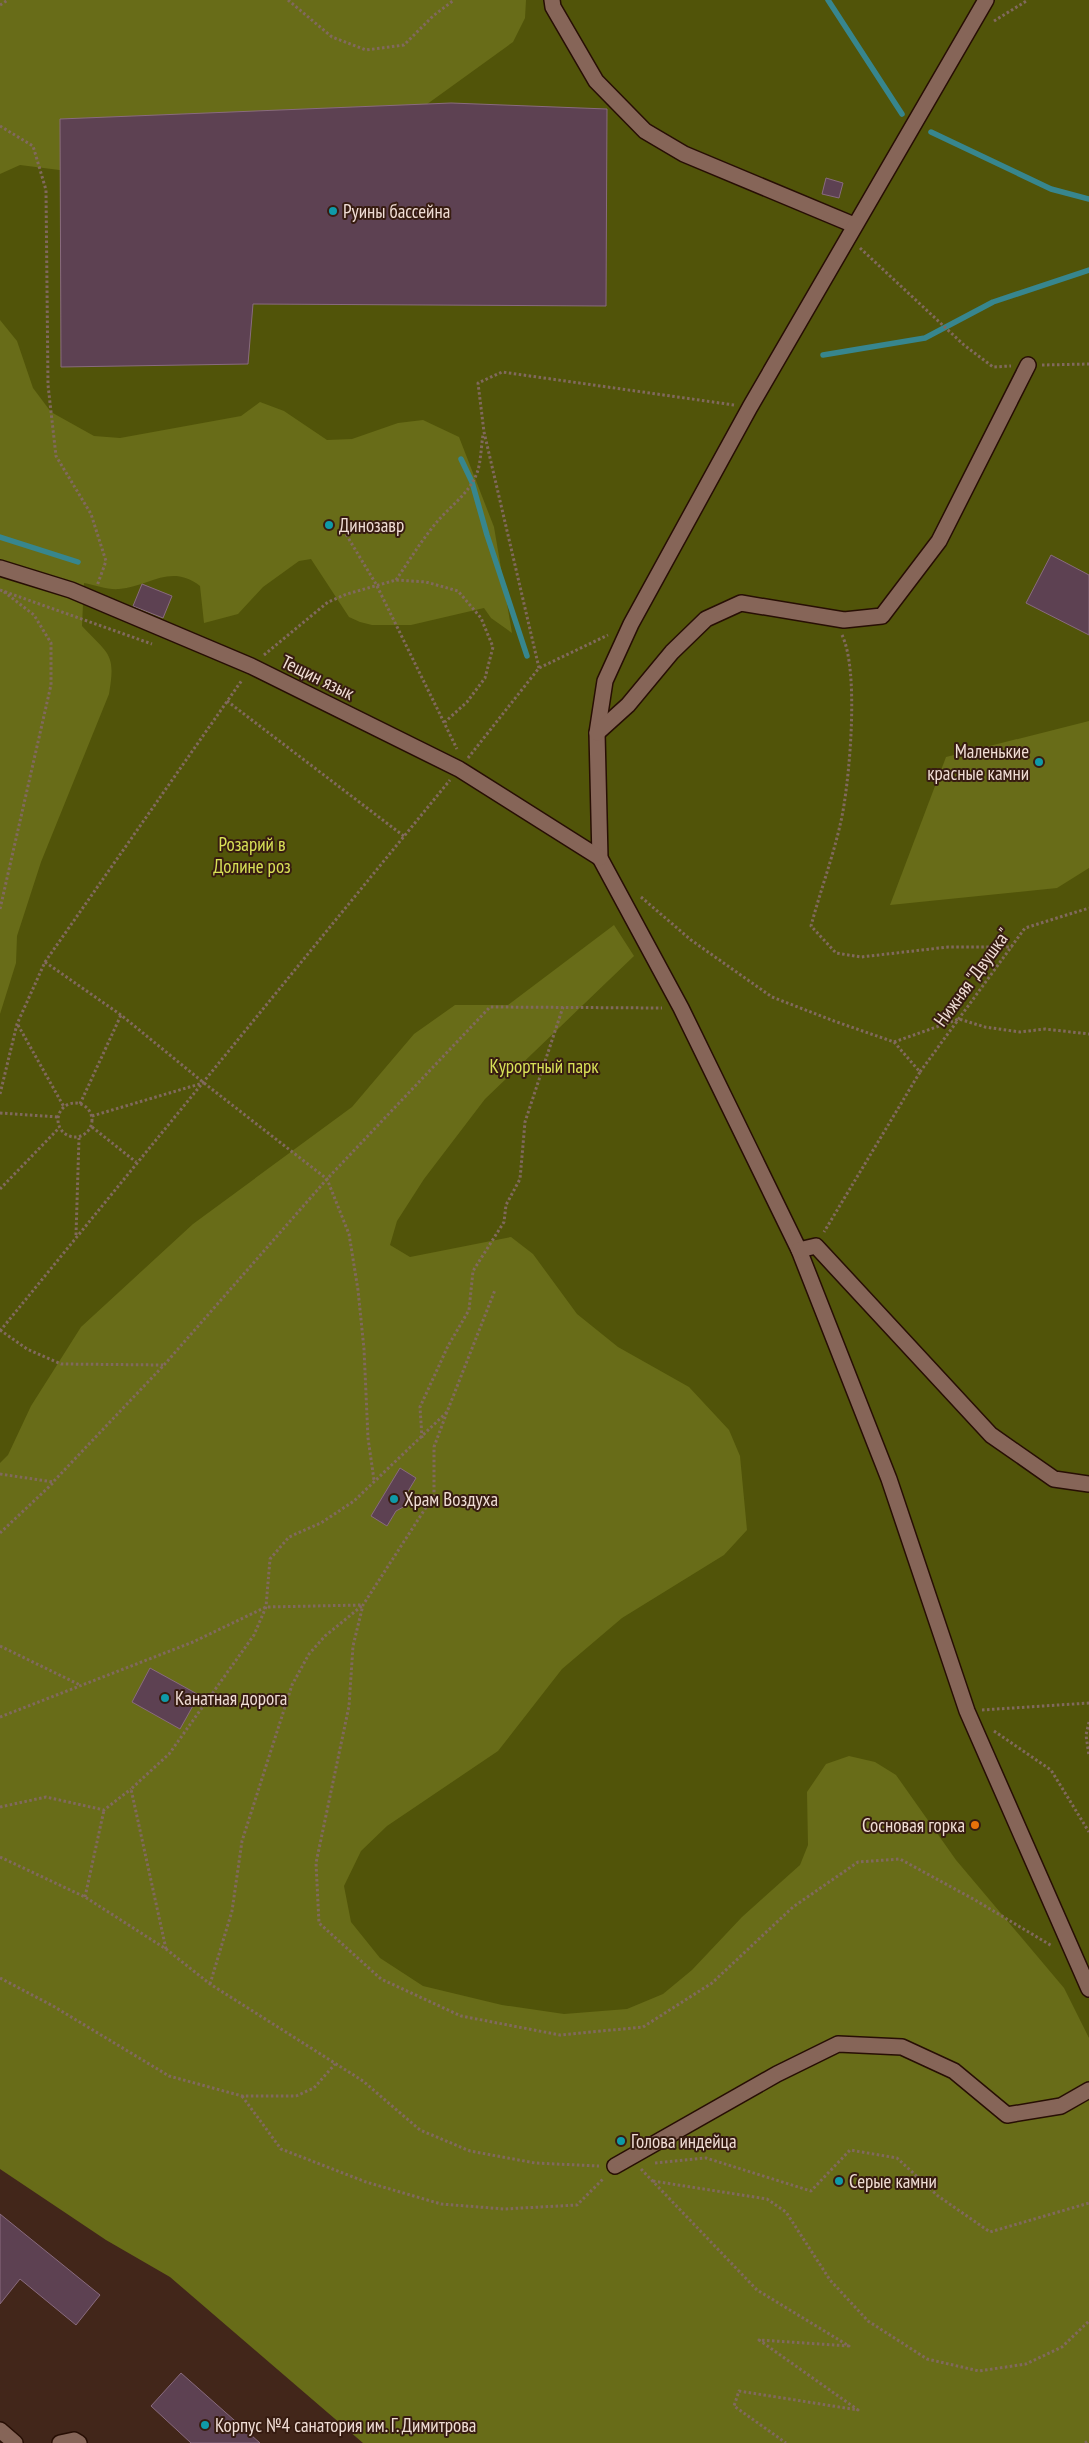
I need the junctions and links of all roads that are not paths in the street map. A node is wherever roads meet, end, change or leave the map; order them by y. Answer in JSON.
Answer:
{"nodes":[{"id":1,"x":552,"y":0,"type":"edge"},
{"id":2,"x":986,"y":0,"type":"edge"},
{"id":3,"x":851,"y":231,"type":"junction"},
{"id":4,"x":1028,"y":366,"type":"dead end"},
{"id":5,"x":0,"y":568,"type":"edge"},
{"id":6,"x":597,"y":732,"type":"junction"},
{"id":7,"x":600,"y":858,"type":"junction"},
{"id":8,"x":799,"y":1250,"type":"junction"},
{"id":9,"x":1089,"y":1484,"type":"edge"},
{"id":10,"x":1089,"y":1989,"type":"edge"},
{"id":11,"x":1089,"y":2090,"type":"edge"},
{"id":12,"x":615,"y":2166,"type":"road end"},
{"id":13,"x":0,"y":2430,"type":"edge"},
{"id":14,"x":15,"y":2443,"type":"edge"},
{"id":15,"x":60,"y":2443,"type":"edge"},
{"id":16,"x":79,"y":2443,"type":"edge"}],
"edges":[{"from":1,"to":3,"type":"street"},
{"from":2,"to":3,"type":"street"},
{"from":3,"to":6,"type":"street"},
{"from":4,"to":6,"type":"street"},
{"from":5,"to":7,"type":"street","name":"Тещин язык"},
{"from":6,"to":7,"type":"street"},
{"from":7,"to":8,"type":"street"},
{"from":8,"to":9,"type":"street"},
{"from":8,"to":10,"type":"street"},
{"from":11,"to":12,"type":"street"},
{"from":13,"to":14,"type":"street"},
{"from":15,"to":16,"type":"street"}]}
